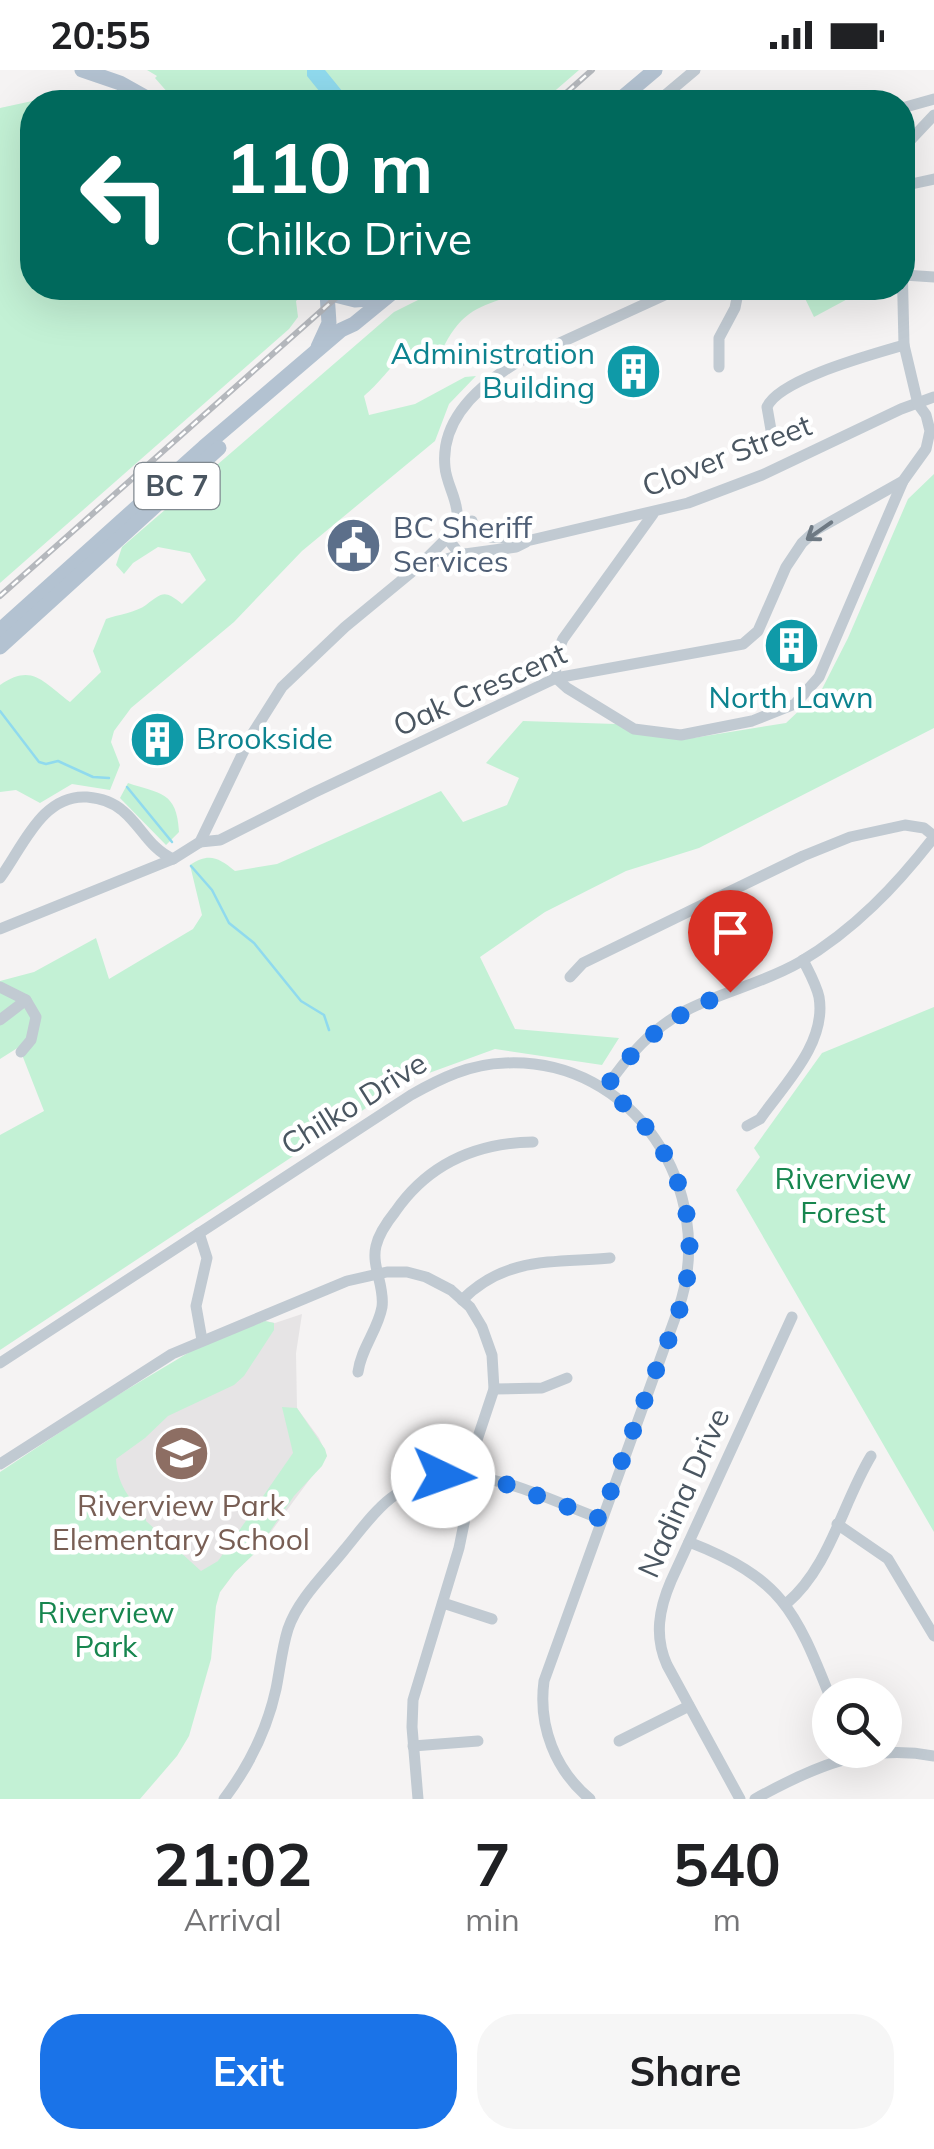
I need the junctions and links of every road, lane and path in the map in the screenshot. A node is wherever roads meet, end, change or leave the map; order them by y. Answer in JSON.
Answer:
{"nodes":[{"id":1,"x":82,"y":70,"type":"edge"},
{"id":2,"x":655,"y":70,"type":"edge"},
{"id":3,"x":695,"y":70,"type":"edge"},
{"id":4,"x":133,"y":90,"type":"edge"},
{"id":5,"x":631,"y":90,"type":"edge"},
{"id":6,"x":671,"y":90,"type":"edge"},
{"id":7,"x":934,"y":115,"type":"edge"},
{"id":8,"x":915,"y":135,"type":"edge"},
{"id":9,"x":326,"y":300,"type":"edge"},
{"id":10,"x":334,"y":300,"type":"edge"},
{"id":11,"x":383,"y":300,"type":"edge"},
{"id":12,"x":654,"y":300,"type":"edge"},
{"id":13,"x":738,"y":300,"type":"edge"},
{"id":14,"x":904,"y":300,"type":"edge"},
{"id":15,"x":354,"y":324,"type":"junction"},
{"id":16,"x":904,"y":345,"type":"junction"},
{"id":17,"x":316,"y":351,"type":"junction"},
{"id":18,"x":719,"y":367,"type":"dead end"},
{"id":19,"x":934,"y":397,"type":"edge"},
{"id":20,"x":918,"y":404,"type":"junction"},
{"id":21,"x":772,"y":430,"type":"dead end"},
{"id":22,"x":932,"y":433,"type":"edge"},
{"id":23,"x":903,"y":481,"type":"junction"},
{"id":24,"x":457,"y":510,"type":"junction"},
{"id":25,"x":653,"y":514,"type":"junction"},
{"id":26,"x":472,"y":521,"type":"junction"},
{"id":27,"x":452,"y":535,"type":"junction"},
{"id":28,"x":490,"y":537,"type":"junction"},
{"id":29,"x":531,"y":540,"type":"junction"},
{"id":30,"x":482,"y":553,"type":"junction"},
{"id":31,"x":465,"y":554,"type":"junction"},
{"id":32,"x":418,"y":566,"type":"junction"},
{"id":33,"x":0,"y":630,"type":"edge"},
{"id":34,"x":0,"y":648,"type":"edge"},
{"id":35,"x":556,"y":678,"type":"junction"},
{"id":36,"x":934,"y":836,"type":"edge"},
{"id":37,"x":200,"y":842,"type":"junction"},
{"id":38,"x":174,"y":858,"type":"junction"},
{"id":39,"x":0,"y":878,"type":"edge"},
{"id":40,"x":0,"y":929,"type":"edge"},
{"id":41,"x":803,"y":960,"type":"junction"},
{"id":42,"x":570,"y":977,"type":"dead end"},
{"id":43,"x":0,"y":987,"type":"edge"},
{"id":44,"x":26,"y":1000,"type":"junction"},
{"id":45,"x":0,"y":1020,"type":"edge"},
{"id":46,"x":22,"y":1052,"type":"dead end"},
{"id":47,"x":605,"y":1089,"type":"junction"},
{"id":48,"x":746,"y":1126,"type":"dead end"},
{"id":49,"x":533,"y":1142,"type":"dead end"},
{"id":50,"x":200,"y":1232,"type":"junction"},
{"id":51,"x":610,"y":1258,"type":"dead end"},
{"id":52,"x":378,"y":1274,"type":"junction"},
{"id":53,"x":462,"y":1300,"type":"junction"},
{"id":54,"x":792,"y":1316,"type":"dead end"},
{"id":55,"x":202,"y":1340,"type":"junction"},
{"id":56,"x":0,"y":1362,"type":"edge"},
{"id":57,"x":358,"y":1372,"type":"dead end"},
{"id":58,"x":567,"y":1378,"type":"dead end"},
{"id":59,"x":494,"y":1389,"type":"junction"},
{"id":60,"x":871,"y":1456,"type":"dead end"},
{"id":61,"x":0,"y":1464,"type":"edge"},
{"id":62,"x":471,"y":1475,"type":"junction"},
{"id":63,"x":601,"y":1519,"type":"junction"},
{"id":64,"x":838,"y":1524,"type":"junction"},
{"id":65,"x":689,"y":1542,"type":"junction"},
{"id":66,"x":443,"y":1603,"type":"junction"},
{"id":67,"x":786,"y":1604,"type":"junction"},
{"id":68,"x":492,"y":1618,"type":"dead end"},
{"id":69,"x":934,"y":1636,"type":"edge"},
{"id":70,"x":822,"y":1678,"type":"edge"},
{"id":71,"x":689,"y":1706,"type":"junction"},
{"id":72,"x":478,"y":1742,"type":"dead end"},
{"id":73,"x":619,"y":1742,"type":"dead end"},
{"id":74,"x":413,"y":1746,"type":"junction"},
{"id":75,"x":902,"y":1753,"type":"edge"},
{"id":76,"x":934,"y":1756,"type":"edge"},
{"id":77,"x":813,"y":1768,"type":"edge"},
{"id":78,"x":224,"y":1799,"type":"edge"},
{"id":79,"x":418,"y":1799,"type":"edge"},
{"id":80,"x":590,"y":1799,"type":"edge"},
{"id":81,"x":740,"y":1799,"type":"edge"},
{"id":82,"x":755,"y":1799,"type":"edge"}],
"edges":[{"from":1,"to":4,"type":"main road"},
{"from":2,"to":5,"type":"main road"},
{"from":3,"to":6,"type":"street"},
{"from":7,"to":8,"type":"street"},
{"from":9,"to":17,"type":"main road"},
{"from":10,"to":15,"type":"main road"},
{"from":11,"to":15,"type":"main road","number":"BC 7"},
{"from":12,"to":24,"type":"street"},
{"from":13,"to":18,"type":"street"},
{"from":14,"to":16,"type":"street","name":"Oak Crescent"},
{"from":15,"to":17,"type":"main road","number":"BC 7"},
{"from":15,"to":34,"type":"main road","number":"BC 7"},
{"from":16,"to":20,"type":"street","name":"Oak Crescent"},
{"from":16,"to":21,"type":"street"},
{"from":17,"to":33,"type":"main road","number":"BC 7"},
{"from":19,"to":20,"type":"street","name":"Clover Street"},
{"from":20,"to":22,"type":"street","name":"Oak Crescent"},
{"from":20,"to":25,"type":"street","name":"Clover Street"},
{"from":22,"to":23,"type":"street","name":"Oak Crescent"},
{"from":23,"to":35,"type":"street","name":"Oak Crescent","one_way":true},
{"from":23,"to":35,"type":"street"},
{"from":24,"to":26,"type":"street"},
{"from":24,"to":27,"type":"street"},
{"from":25,"to":29,"type":"street","name":"Clover Street"},
{"from":25,"to":35,"type":"street"},
{"from":26,"to":27,"type":"street"},
{"from":26,"to":28,"type":"street"},
{"from":27,"to":31,"type":"street"},
{"from":27,"to":32,"type":"street"},
{"from":28,"to":29,"type":"street","name":"Clover Street"},
{"from":28,"to":30,"type":"street"},
{"from":29,"to":30,"type":"street","name":"Clover Street"},
{"from":30,"to":31,"type":"street"},
{"from":31,"to":32,"type":"street"},
{"from":32,"to":37,"type":"street"},
{"from":35,"to":37,"type":"street","name":"Oak Crescent"},
{"from":36,"to":41,"type":"street"},
{"from":36,"to":42,"type":"street"},
{"from":37,"to":38,"type":"street","name":"Oak Crescent"},
{"from":38,"to":39,"type":"street"},
{"from":38,"to":40,"type":"street","name":"Oak Crescent"},
{"from":41,"to":47,"type":"street"},
{"from":41,"to":48,"type":"street"},
{"from":43,"to":44,"type":"street"},
{"from":44,"to":45,"type":"street"},
{"from":44,"to":46,"type":"street"},
{"from":47,"to":50,"type":"street","name":"Chilko Drive"},
{"from":47,"to":63,"type":"street","name":"Chilko Drive"},
{"from":49,"to":52,"type":"street"},
{"from":50,"to":55,"type":"street"},
{"from":50,"to":56,"type":"street","name":"Chilko Drive"},
{"from":51,"to":53,"type":"street"},
{"from":52,"to":53,"type":"street"},
{"from":52,"to":55,"type":"street"},
{"from":52,"to":57,"type":"street"},
{"from":53,"to":59,"type":"street"},
{"from":54,"to":65,"type":"street","name":"Nadina Drive"},
{"from":55,"to":61,"type":"street"},
{"from":58,"to":59,"type":"street"},
{"from":59,"to":62,"type":"street"},
{"from":60,"to":64,"type":"street"},
{"from":62,"to":63,"type":"street"},
{"from":62,"to":66,"type":"street"},
{"from":62,"to":78,"type":"street"},
{"from":63,"to":80,"type":"street","name":"Chilko Drive"},
{"from":64,"to":67,"type":"street"},
{"from":64,"to":69,"type":"street"},
{"from":65,"to":67,"type":"street"},
{"from":65,"to":71,"type":"street","name":"Nadina Drive"},
{"from":66,"to":68,"type":"street"},
{"from":66,"to":74,"type":"street"},
{"from":67,"to":70,"type":"street"},
{"from":71,"to":73,"type":"street"},
{"from":71,"to":81,"type":"street","name":"Nadina Drive"},
{"from":72,"to":74,"type":"street"},
{"from":74,"to":79,"type":"street"},
{"from":75,"to":76,"type":"street"},
{"from":77,"to":82,"type":"street"}]}
